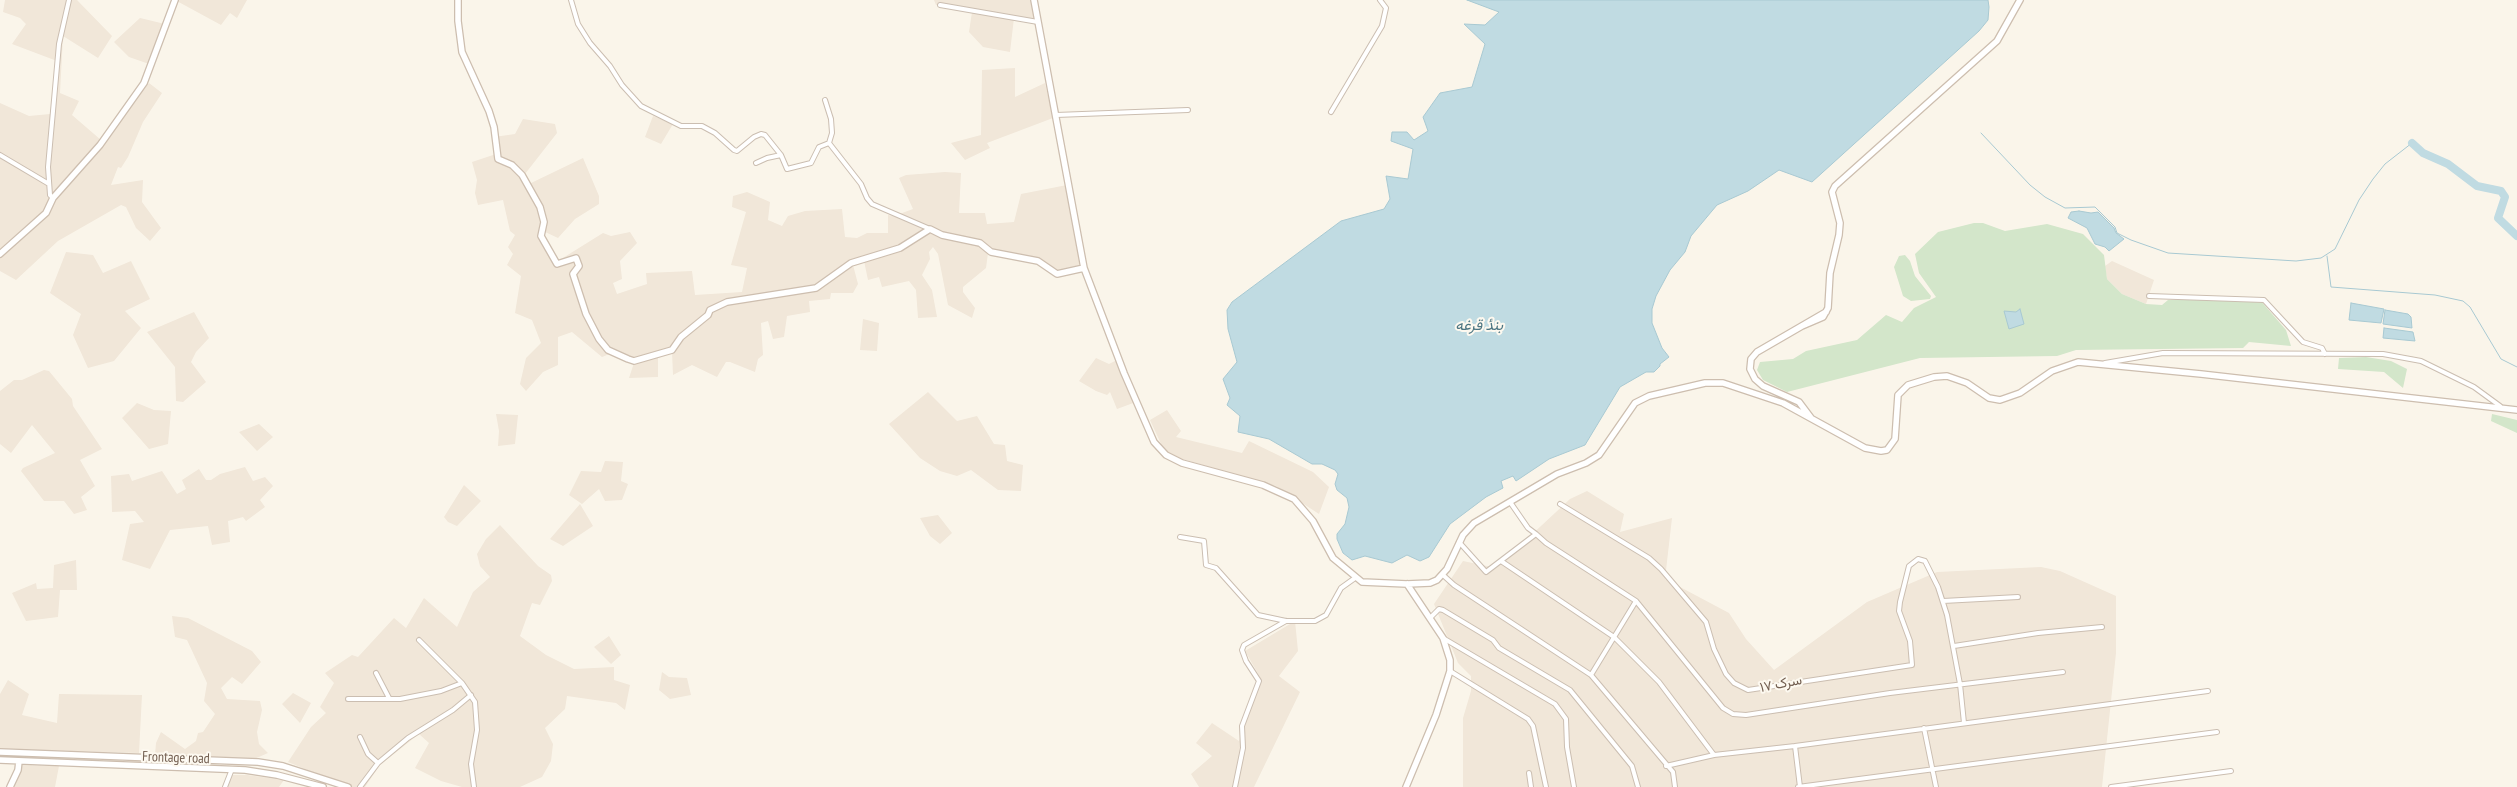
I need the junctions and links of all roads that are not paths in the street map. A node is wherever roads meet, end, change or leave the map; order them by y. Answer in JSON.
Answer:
{"nodes":[{"id":1,"x":69,"y":0,"type":"edge"},
{"id":2,"x":175,"y":0,"type":"edge"},
{"id":3,"x":458,"y":0,"type":"edge"},
{"id":4,"x":572,"y":0,"type":"edge"},
{"id":5,"x":1034,"y":0,"type":"edge"},
{"id":6,"x":1380,"y":0,"type":"edge"},
{"id":7,"x":2020,"y":0,"type":"edge"},
{"id":8,"x":940,"y":5,"type":"dead end"},
{"id":9,"x":1038,"y":22,"type":"junction"},
{"id":10,"x":825,"y":100,"type":"dead end"},
{"id":11,"x":1188,"y":110,"type":"dead end"},
{"id":12,"x":1331,"y":112,"type":"dead end"},
{"id":13,"x":1056,"y":115,"type":"junction"},
{"id":14,"x":829,"y":143,"type":"junction"},
{"id":15,"x":0,"y":155,"type":"edge"},
{"id":16,"x":781,"y":155,"type":"junction"},
{"id":17,"x":756,"y":163,"type":"dead end"},
{"id":18,"x":49,"y":184,"type":"junction"},
{"id":19,"x":53,"y":198,"type":"junction"},
{"id":20,"x":930,"y":229,"type":"junction"},
{"id":21,"x":0,"y":254,"type":"edge"},
{"id":22,"x":1084,"y":268,"type":"junction"},
{"id":23,"x":2149,"y":296,"type":"dead end"},
{"id":24,"x":2325,"y":354,"type":"junction"},
{"id":25,"x":2103,"y":364,"type":"junction"},
{"id":26,"x":2500,"y":406,"type":"junction"},
{"id":27,"x":2517,"y":410,"type":"edge"},
{"id":28,"x":1812,"y":419,"type":"junction"},
{"id":29,"x":1509,"y":501,"type":"junction"},
{"id":30,"x":1560,"y":504,"type":"dead end"},
{"id":31,"x":1536,"y":534,"type":"junction"},
{"id":32,"x":1180,"y":537,"type":"dead end"},
{"id":33,"x":1459,"y":542,"type":"junction"},
{"id":34,"x":1501,"y":560,"type":"junction"},
{"id":35,"x":1443,"y":575,"type":"junction"},
{"id":36,"x":1355,"y":578,"type":"junction"},
{"id":37,"x":1407,"y":584,"type":"junction"},
{"id":38,"x":2018,"y":597,"type":"dead end"},
{"id":39,"x":1636,"y":601,"type":"junction"},
{"id":40,"x":1943,"y":601,"type":"junction"},
{"id":41,"x":1429,"y":619,"type":"junction"},
{"id":42,"x":1286,"y":620,"type":"junction"},
{"id":43,"x":2102,"y":627,"type":"dead end"},
{"id":44,"x":1614,"y":637,"type":"junction"},
{"id":45,"x":1443,"y":638,"type":"junction"},
{"id":46,"x":419,"y":640,"type":"dead end"},
{"id":47,"x":1954,"y":646,"type":"junction"},
{"id":48,"x":1450,"y":671,"type":"junction"},
{"id":49,"x":2063,"y":672,"type":"dead end"},
{"id":50,"x":376,"y":673,"type":"dead end"},
{"id":51,"x":1591,"y":675,"type":"junction"},
{"id":52,"x":462,"y":684,"type":"junction"},
{"id":53,"x":1960,"y":684,"type":"junction"},
{"id":54,"x":2208,"y":691,"type":"dead end"},
{"id":55,"x":471,"y":695,"type":"junction"},
{"id":56,"x":389,"y":698,"type":"junction"},
{"id":57,"x":348,"y":699,"type":"dead end"},
{"id":58,"x":1964,"y":723,"type":"junction"},
{"id":59,"x":1924,"y":728,"type":"junction"},
{"id":60,"x":2218,"y":732,"type":"dead end"},
{"id":61,"x":360,"y":737,"type":"dead end"},
{"id":62,"x":1794,"y":746,"type":"junction"},
{"id":63,"x":0,"y":752,"type":"edge"},
{"id":64,"x":1714,"y":754,"type":"junction"},
{"id":65,"x":0,"y":760,"type":"edge"},
{"id":66,"x":19,"y":761,"type":"junction"},
{"id":67,"x":246,"y":761,"type":"junction"},
{"id":68,"x":378,"y":763,"type":"junction"},
{"id":69,"x":1666,"y":766,"type":"junction"},
{"id":70,"x":232,"y":769,"type":"junction"},
{"id":71,"x":246,"y":770,"type":"junction"},
{"id":72,"x":2231,"y":770,"type":"dead end"},
{"id":73,"x":1933,"y":771,"type":"junction"},
{"id":74,"x":1529,"y":773,"type":"dead end"},
{"id":75,"x":10,"y":787,"type":"edge"},
{"id":76,"x":225,"y":787,"type":"edge"},
{"id":77,"x":323,"y":787,"type":"edge"},
{"id":78,"x":348,"y":787,"type":"edge"},
{"id":79,"x":360,"y":787,"type":"edge"},
{"id":80,"x":474,"y":787,"type":"edge"},
{"id":81,"x":1235,"y":787,"type":"edge"},
{"id":82,"x":1406,"y":787,"type":"edge"},
{"id":83,"x":1531,"y":787,"type":"edge"},
{"id":84,"x":1546,"y":787,"type":"edge"},
{"id":85,"x":1574,"y":787,"type":"edge"},
{"id":86,"x":1638,"y":787,"type":"edge"},
{"id":87,"x":1675,"y":787,"type":"edge"},
{"id":88,"x":1799,"y":787,"type":"edge"},
{"id":89,"x":1936,"y":787,"type":"edge"},
{"id":90,"x":2111,"y":787,"type":"edge"}],
"edges":[{"from":1,"to":18,"type":"street"},
{"from":2,"to":19,"type":"main road"},
{"from":3,"to":20,"type":"main road"},
{"from":4,"to":16,"type":"street"},
{"from":5,"to":9,"type":"main road"},
{"from":6,"to":12,"type":"street"},
{"from":7,"to":28,"type":"main road"},
{"from":8,"to":9,"type":"street"},
{"from":9,"to":13,"type":"main road"},
{"from":10,"to":14,"type":"street"},
{"from":11,"to":13,"type":"street"},
{"from":13,"to":22,"type":"main road"},
{"from":14,"to":16,"type":"street"},
{"from":14,"to":20,"type":"street"},
{"from":15,"to":18,"type":"street"},
{"from":16,"to":17,"type":"street"},
{"from":18,"to":19,"type":"street"},
{"from":19,"to":21,"type":"main road"},
{"from":20,"to":22,"type":"main road"},
{"from":22,"to":36,"type":"main road"},
{"from":23,"to":24,"type":"street"},
{"from":24,"to":25,"type":"street"},
{"from":24,"to":26,"type":"street"},
{"from":25,"to":26,"type":"main road"},
{"from":25,"to":28,"type":"main road"},
{"from":26,"to":27,"type":"main road"},
{"from":28,"to":29,"type":"main road"},
{"from":29,"to":31,"type":"street"},
{"from":29,"to":33,"type":"main road"},
{"from":30,"to":40,"type":"street","name":"سرک ۱۷"},
{"from":31,"to":34,"type":"street"},
{"from":31,"to":39,"type":"street"},
{"from":32,"to":42,"type":"street"},
{"from":33,"to":34,"type":"street"},
{"from":33,"to":35,"type":"main road"},
{"from":34,"to":44,"type":"street"},
{"from":35,"to":37,"type":"main road"},
{"from":35,"to":51,"type":"street"},
{"from":36,"to":37,"type":"main road"},
{"from":36,"to":42,"type":"street"},
{"from":37,"to":41,"type":"main road"},
{"from":38,"to":40,"type":"street"},
{"from":39,"to":44,"type":"street"},
{"from":39,"to":53,"type":"street"},
{"from":40,"to":47,"type":"street"},
{"from":41,"to":45,"type":"main road"},
{"from":41,"to":86,"type":"street"},
{"from":42,"to":81,"type":"street"},
{"from":43,"to":47,"type":"street"},
{"from":44,"to":51,"type":"street"},
{"from":44,"to":64,"type":"street"},
{"from":45,"to":48,"type":"main road"},
{"from":45,"to":85,"type":"street"},
{"from":46,"to":52,"type":"street"},
{"from":47,"to":53,"type":"street"},
{"from":48,"to":82,"type":"main road"},
{"from":48,"to":84,"type":"street"},
{"from":49,"to":53,"type":"street"},
{"from":50,"to":56,"type":"street"},
{"from":51,"to":69,"type":"street"},
{"from":52,"to":55,"type":"street"},
{"from":52,"to":56,"type":"street"},
{"from":53,"to":58,"type":"street"},
{"from":54,"to":58,"type":"street"},
{"from":55,"to":68,"type":"street"},
{"from":55,"to":80,"type":"street"},
{"from":56,"to":57,"type":"street"},
{"from":58,"to":59,"type":"street"},
{"from":59,"to":62,"type":"street"},
{"from":59,"to":73,"type":"street"},
{"from":60,"to":73,"type":"street"},
{"from":61,"to":68,"type":"street"},
{"from":62,"to":64,"type":"street"},
{"from":62,"to":88,"type":"street"},
{"from":63,"to":67,"type":"main road","name":"Frontage road"},
{"from":64,"to":69,"type":"street"},
{"from":65,"to":66,"type":"main road"},
{"from":66,"to":70,"type":"main road"},
{"from":66,"to":75,"type":"main road"},
{"from":67,"to":71,"type":"main road"},
{"from":67,"to":78,"type":"main road","name":"Frontage road"},
{"from":68,"to":79,"type":"street"},
{"from":69,"to":87,"type":"street"},
{"from":70,"to":71,"type":"main road"},
{"from":70,"to":76,"type":"street"},
{"from":71,"to":77,"type":"main road"},
{"from":72,"to":90,"type":"street"},
{"from":73,"to":88,"type":"street"},
{"from":73,"to":89,"type":"street"},
{"from":74,"to":83,"type":"street"}]}
